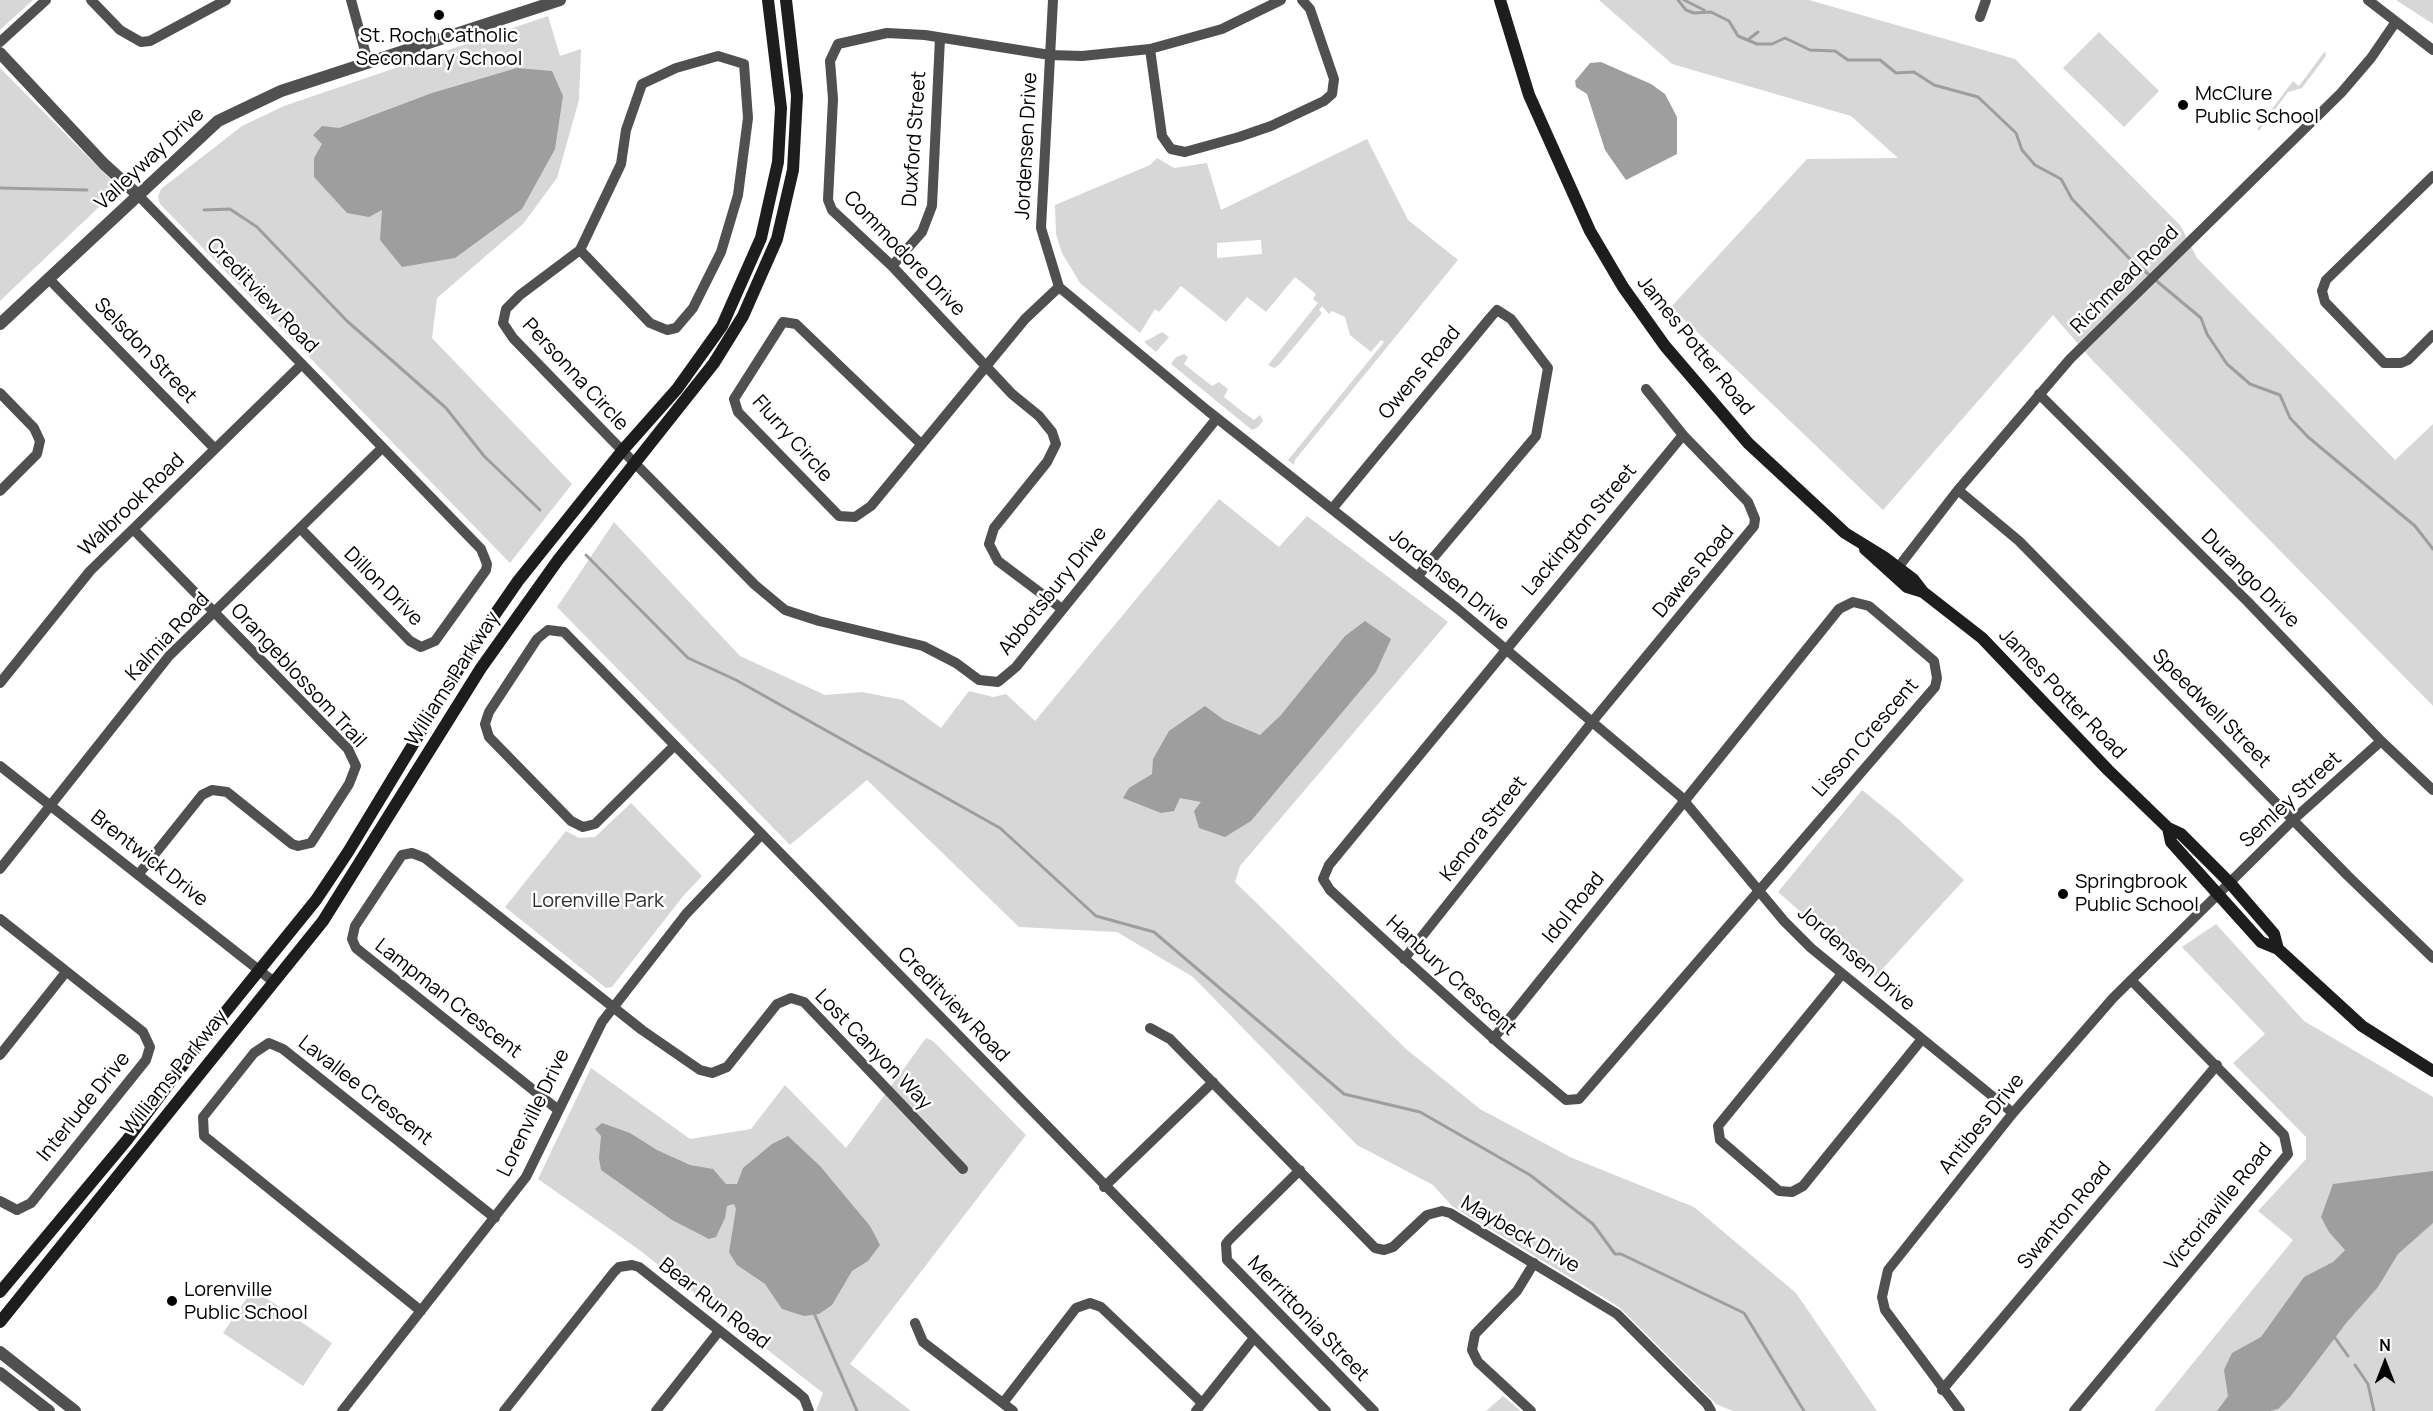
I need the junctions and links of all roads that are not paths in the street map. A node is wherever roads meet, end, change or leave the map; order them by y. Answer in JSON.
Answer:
{"nodes":[{"id":1,"x":46,"y":0,"type":"edge"},
{"id":2,"x":91,"y":0,"type":"edge"},
{"id":3,"x":226,"y":0,"type":"edge"},
{"id":4,"x":351,"y":0,"type":"edge"},
{"id":5,"x":560,"y":0,"type":"edge"},
{"id":6,"x":768,"y":0,"type":"edge"},
{"id":7,"x":786,"y":0,"type":"edge"},
{"id":8,"x":1053,"y":0,"type":"edge"},
{"id":9,"x":1281,"y":0,"type":"edge"},
{"id":10,"x":1302,"y":0,"type":"edge"},
{"id":11,"x":1500,"y":0,"type":"edge"},
{"id":12,"x":1986,"y":0,"type":"edge"},
{"id":13,"x":2368,"y":0,"type":"edge"},
{"id":14,"x":1980,"y":17,"type":"dead end"},
{"id":15,"x":2395,"y":23,"type":"junction"},
{"id":16,"x":940,"y":38,"type":"junction"},
{"id":17,"x":0,"y":42,"type":"edge"},
{"id":18,"x":1150,"y":49,"type":"junction"},
{"id":19,"x":2433,"y":50,"type":"edge"},
{"id":20,"x":0,"y":53,"type":"edge"},
{"id":21,"x":1050,"y":55,"type":"junction"},
{"id":22,"x":368,"y":62,"type":"junction"},
{"id":23,"x":2433,"y":176,"type":"edge"},
{"id":24,"x":140,"y":196,"type":"junction"},
{"id":25,"x":580,"y":250,"type":"junction"},
{"id":26,"x":892,"y":266,"type":"junction"},
{"id":27,"x":49,"y":279,"type":"junction"},
{"id":28,"x":1059,"y":287,"type":"junction"},
{"id":29,"x":0,"y":324,"type":"edge"},
{"id":30,"x":2433,"y":335,"type":"edge"},
{"id":31,"x":302,"y":364,"type":"junction"},
{"id":32,"x":986,"y":366,"type":"junction"},
{"id":33,"x":1646,"y":389,"type":"dead end"},
{"id":34,"x":0,"y":393,"type":"edge"},
{"id":35,"x":2039,"y":394,"type":"junction"},
{"id":36,"x":1217,"y":418,"type":"junction"},
{"id":37,"x":1683,"y":435,"type":"junction"},
{"id":38,"x":921,"y":444,"type":"junction"},
{"id":39,"x":382,"y":448,"type":"junction"},
{"id":40,"x":215,"y":449,"type":"junction"},
{"id":41,"x":622,"y":451,"type":"junction"},
{"id":42,"x":634,"y":463,"type":"junction"},
{"id":43,"x":1958,"y":490,"type":"junction"},
{"id":44,"x":0,"y":491,"type":"edge"},
{"id":45,"x":1332,"y":509,"type":"junction"},
{"id":46,"x":300,"y":528,"type":"junction"},
{"id":47,"x":133,"y":529,"type":"junction"},
{"id":48,"x":486,"y":570,"type":"joint"},
{"id":49,"x":1896,"y":571,"type":"junction"},
{"id":50,"x":1417,"y":577,"type":"junction"},
{"id":51,"x":1062,"y":609,"type":"junction"},
{"id":52,"x":214,"y":613,"type":"junction"},
{"id":53,"x":1506,"y":648,"type":"junction"},
{"id":54,"x":0,"y":683,"type":"edge"},
{"id":55,"x":1592,"y":722,"type":"junction"},
{"id":56,"x":2381,"y":741,"type":"junction"},
{"id":57,"x":674,"y":746,"type":"junction"},
{"id":58,"x":0,"y":766,"type":"edge"},
{"id":59,"x":2433,"y":790,"type":"edge"},
{"id":60,"x":1684,"y":800,"type":"junction"},
{"id":61,"x":51,"y":806,"type":"junction"},
{"id":62,"x":2294,"y":819,"type":"junction"},
{"id":63,"x":761,"y":835,"type":"junction"},
{"id":64,"x":0,"y":869,"type":"edge"},
{"id":65,"x":138,"y":875,"type":"junction"},
{"id":66,"x":2225,"y":887,"type":"junction"},
{"id":67,"x":1758,"y":890,"type":"junction"},
{"id":68,"x":0,"y":919,"type":"edge"},
{"id":69,"x":2433,"y":958,"type":"edge"},
{"id":70,"x":1404,"y":959,"type":"junction"},
{"id":71,"x":259,"y":970,"type":"junction"},
{"id":72,"x":66,"y":972,"type":"junction"},
{"id":73,"x":1842,"y":974,"type":"junction"},
{"id":74,"x":2131,"y":980,"type":"junction"},
{"id":75,"x":274,"y":982,"type":"junction"},
{"id":76,"x":612,"y":1007,"type":"junction"},
{"id":77,"x":1150,"y":1028,"type":"dead end"},
{"id":78,"x":1493,"y":1039,"type":"junction"},
{"id":79,"x":1922,"y":1039,"type":"junction"},
{"id":80,"x":0,"y":1055,"type":"edge"},
{"id":81,"x":2217,"y":1065,"type":"junction"},
{"id":82,"x":2433,"y":1071,"type":"edge"},
{"id":83,"x":1213,"y":1082,"type":"junction"},
{"id":84,"x":557,"y":1109,"type":"junction"},
{"id":85,"x":2013,"y":1113,"type":"junction"},
{"id":86,"x":963,"y":1169,"type":"dead end"},
{"id":87,"x":1300,"y":1170,"type":"junction"},
{"id":88,"x":1104,"y":1187,"type":"junction"},
{"id":89,"x":0,"y":1201,"type":"edge"},
{"id":90,"x":495,"y":1218,"type":"junction"},
{"id":91,"x":1534,"y":1263,"type":"junction"},
{"id":92,"x":0,"y":1292,"type":"edge"},
{"id":93,"x":421,"y":1311,"type":"junction"},
{"id":94,"x":0,"y":1322,"type":"edge"},
{"id":95,"x":915,"y":1323,"type":"dead end"},
{"id":96,"x":719,"y":1331,"type":"junction"},
{"id":97,"x":1254,"y":1338,"type":"junction"},
{"id":98,"x":0,"y":1352,"type":"edge"},
{"id":99,"x":0,"y":1373,"type":"edge"},
{"id":100,"x":1942,"y":1390,"type":"junction"},
{"id":101,"x":1003,"y":1403,"type":"junction"},
{"id":102,"x":1199,"y":1407,"type":"edge"},
{"id":103,"x":49,"y":1411,"type":"edge"},
{"id":104,"x":75,"y":1411,"type":"edge"},
{"id":105,"x":342,"y":1411,"type":"edge"},
{"id":106,"x":504,"y":1411,"type":"edge"},
{"id":107,"x":656,"y":1411,"type":"edge"},
{"id":108,"x":809,"y":1411,"type":"edge"},
{"id":109,"x":1013,"y":1411,"type":"edge"},
{"id":110,"x":1326,"y":1411,"type":"edge"},
{"id":111,"x":1374,"y":1411,"type":"edge"},
{"id":112,"x":1531,"y":1411,"type":"edge"},
{"id":113,"x":1711,"y":1411,"type":"edge"},
{"id":114,"x":1960,"y":1411,"type":"edge"},
{"id":115,"x":2074,"y":1411,"type":"edge"}],
"edges":[{"from":1,"to":17,"type":"street"},
{"from":2,"to":3,"type":"street"},
{"from":4,"to":22,"type":"street"},
{"from":5,"to":22,"type":"street","name":"Valleyway Drive"},
{"from":6,"to":41,"type":"main road","name":"Williams Parkway"},
{"from":7,"to":42,"type":"main road","name":"Williams Parkway"},
{"from":8,"to":21,"type":"street","name":"Jordensen Drive"},
{"from":9,"to":18,"type":"street","name":"Commodore Drive"},
{"from":10,"to":18,"type":"street"},
{"from":11,"to":49,"type":"main road","name":"James Potter Road"},
{"from":12,"to":14,"type":"street"},
{"from":13,"to":15,"type":"street"},
{"from":15,"to":19,"type":"street"},
{"from":15,"to":35,"type":"street","name":"Richmead Road"},
{"from":16,"to":21,"type":"street","name":"Commodore Drive"},
{"from":16,"to":26,"type":"street","name":"Duxford Street"},
{"from":16,"to":26,"type":"street","name":"Commodore Drive"},
{"from":18,"to":21,"type":"street","name":"Commodore Drive"},
{"from":20,"to":24,"type":"street","name":"Creditview Road"},
{"from":21,"to":28,"type":"street","name":"Jordensen Drive"},
{"from":22,"to":24,"type":"street","name":"Valleyway Drive"},
{"from":23,"to":30,"type":"street"},
{"from":24,"to":27,"type":"street","name":"Valleyway Drive"},
{"from":24,"to":31,"type":"street","name":"Creditview Road"},
{"from":25,"to":25,"type":"street","name":"Personna Circle"},
{"from":25,"to":41,"type":"street","name":"Personna Circle"},
{"from":26,"to":32,"type":"street","name":"Commodore Drive"},
{"from":27,"to":29,"type":"street","name":"Valleyway Drive"},
{"from":27,"to":40,"type":"street","name":"Selsdon Street"},
{"from":28,"to":32,"type":"street","name":"Flurry Circle"},
{"from":28,"to":36,"type":"street","name":"Jordensen Drive"},
{"from":31,"to":39,"type":"street","name":"Creditview Road"},
{"from":31,"to":40,"type":"street","name":"Walbrook Road"},
{"from":32,"to":38,"type":"street","name":"Flurry Circle"},
{"from":32,"to":51,"type":"street","name":"Commodore Drive"},
{"from":33,"to":37,"type":"street","name":"Dawes Road"},
{"from":34,"to":44,"type":"street"},
{"from":35,"to":43,"type":"street","name":"Richmead Road"},
{"from":35,"to":56,"type":"street","name":"Durango Drive"},
{"from":36,"to":45,"type":"street","name":"Jordensen Drive"},
{"from":36,"to":51,"type":"street","name":"Abbotsbury Drive"},
{"from":37,"to":53,"type":"street","name":"Lackington Street"},
{"from":37,"to":55,"type":"street","name":"Dawes Road"},
{"from":38,"to":38,"type":"street","name":"Flurry Circle"},
{"from":39,"to":46,"type":"street","name":"Kalmia Road"},
{"from":39,"to":48,"type":"street","name":"Creditview Road"},
{"from":40,"to":47,"type":"street","name":"Walbrook Road"},
{"from":41,"to":42,"type":"street","name":"Abbotsbury Drive"},
{"from":41,"to":71,"type":"main road","name":"Williams Parkway"},
{"from":42,"to":51,"type":"street","name":"Abbotsbury Drive"},
{"from":42,"to":75,"type":"main road","name":"Williams Parkway"},
{"from":43,"to":49,"type":"street","name":"Richmead Road"},
{"from":43,"to":62,"type":"street","name":"Speedwell Street"},
{"from":45,"to":50,"type":"street","name":"Jordensen Drive"},
{"from":45,"to":50,"type":"street","name":"Owens Road"},
{"from":46,"to":48,"type":"street","name":"Dillon Drive"},
{"from":46,"to":52,"type":"street","name":"Kalmia Road"},
{"from":47,"to":52,"type":"street"},
{"from":47,"to":54,"type":"street","name":"Walbrook Road"},
{"from":49,"to":66,"type":"main road","name":"James Potter Road"},
{"from":50,"to":53,"type":"street","name":"Jordensen Drive"},
{"from":52,"to":61,"type":"street","name":"Kalmia Road"},
{"from":52,"to":65,"type":"street","name":"Orangeblossom Trail"},
{"from":53,"to":55,"type":"street","name":"Jordensen Drive"},
{"from":53,"to":70,"type":"street","name":"Hanbury Crescent"},
{"from":55,"to":60,"type":"street","name":"Jordensen Drive"},
{"from":55,"to":70,"type":"street","name":"Kenora Street"},
{"from":56,"to":59,"type":"street","name":"Durango Drive"},
{"from":56,"to":62,"type":"street","name":"Semley Street"},
{"from":57,"to":57,"type":"street","name":"Creditview Road"},
{"from":57,"to":63,"type":"street","name":"Creditview Road"},
{"from":58,"to":61,"type":"street","name":"Brentwick Drive"},
{"from":60,"to":67,"type":"street","name":"Jordensen Drive"},
{"from":60,"to":67,"type":"street","name":"Lisson Crescent"},
{"from":60,"to":78,"type":"street","name":"Idol Road"},
{"from":61,"to":64,"type":"street","name":"Kalmia Road"},
{"from":61,"to":65,"type":"street","name":"Brentwick Drive"},
{"from":62,"to":66,"type":"street","name":"Semley Street"},
{"from":62,"to":69,"type":"street","name":"Speedwell Street"},
{"from":63,"to":76,"type":"street","name":"Lorenville Drive"},
{"from":63,"to":88,"type":"street","name":"Creditview Road"},
{"from":65,"to":71,"type":"street","name":"Brentwick Drive"},
{"from":66,"to":74,"type":"street","name":"Antibes Drive"},
{"from":66,"to":82,"type":"main road","name":"James Potter Road"},
{"from":67,"to":73,"type":"street","name":"Jordensen Drive"},
{"from":67,"to":78,"type":"street","name":"Hanbury Crescent"},
{"from":68,"to":72,"type":"street","name":"Interlude Drive"},
{"from":70,"to":78,"type":"street","name":"Hanbury Crescent"},
{"from":71,"to":75,"type":"street","name":"Brentwick Drive"},
{"from":71,"to":92,"type":"main road","name":"Williams Parkway"},
{"from":72,"to":80,"type":"street"},
{"from":72,"to":89,"type":"street","name":"Interlude Drive"},
{"from":73,"to":79,"type":"street","name":"Jordensen Drive"},
{"from":73,"to":79,"type":"street"},
{"from":74,"to":81,"type":"street","name":"Victoriaville Road"},
{"from":74,"to":85,"type":"street","name":"Antibes Drive"},
{"from":75,"to":94,"type":"main road","name":"Williams Parkway"},
{"from":76,"to":84,"type":"street","name":"Lorenville Drive"},
{"from":76,"to":84,"type":"street","name":"Lampman Crescent"},
{"from":76,"to":86,"type":"street","name":"Lost Canyon Way"},
{"from":77,"to":83,"type":"street","name":"Maybeck Drive"},
{"from":79,"to":85,"type":"street","name":"Jordensen Drive"},
{"from":81,"to":100,"type":"street","name":"Swanton Road"},
{"from":81,"to":115,"type":"street","name":"Victoriaville Road"},
{"from":83,"to":87,"type":"street","name":"Maybeck Drive"},
{"from":83,"to":88,"type":"street"},
{"from":84,"to":90,"type":"street","name":"Lorenville Drive"},
{"from":85,"to":100,"type":"street","name":"Antibes Drive"},
{"from":87,"to":91,"type":"street","name":"Maybeck Drive"},
{"from":87,"to":111,"type":"street","name":"Merrittonia Street"},
{"from":88,"to":97,"type":"street","name":"Creditview Road"},
{"from":90,"to":93,"type":"street","name":"Lorenville Drive"},
{"from":90,"to":93,"type":"street","name":"Lavallee Crescent"},
{"from":91,"to":112,"type":"street"},
{"from":91,"to":113,"type":"street","name":"Maybeck Drive"},
{"from":93,"to":105,"type":"street","name":"Lorenville Drive"},
{"from":95,"to":101,"type":"street"},
{"from":96,"to":106,"type":"street","name":"Bear Run Road"},
{"from":96,"to":107,"type":"street"},
{"from":96,"to":108,"type":"street","name":"Bear Run Road"},
{"from":97,"to":102,"type":"street"},
{"from":97,"to":110,"type":"street","name":"Creditview Road"},
{"from":98,"to":104,"type":"street"},
{"from":99,"to":103,"type":"street"},
{"from":100,"to":114,"type":"street","name":"Antibes Drive"},
{"from":101,"to":102,"type":"street"},
{"from":101,"to":109,"type":"street"}]}
